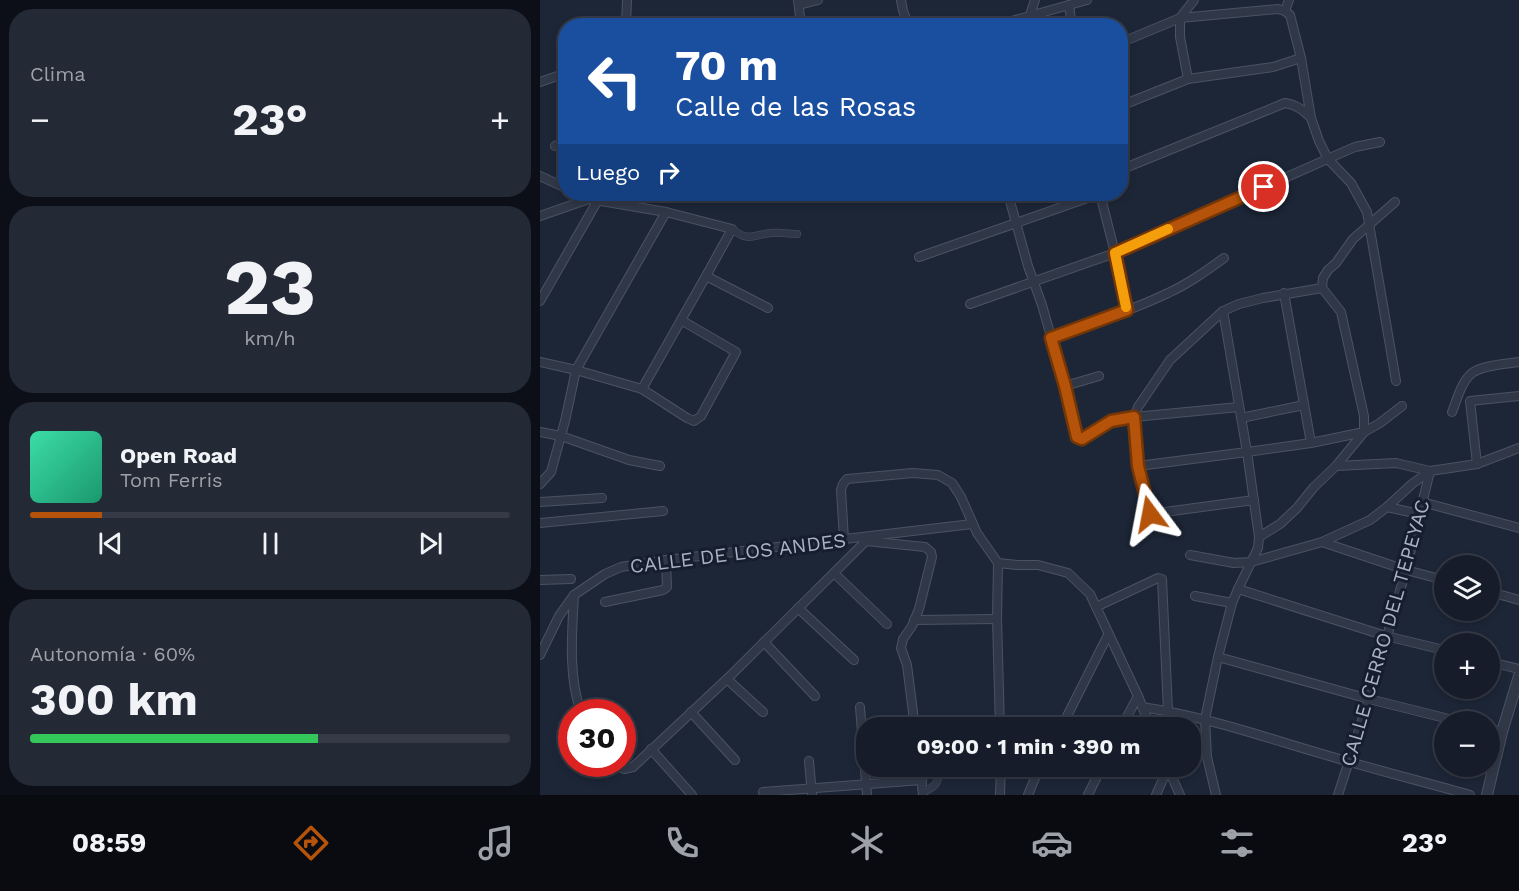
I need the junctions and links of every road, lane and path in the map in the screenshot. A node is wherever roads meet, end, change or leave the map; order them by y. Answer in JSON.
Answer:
{"nodes":[{"id":1,"x":627,"y":0,"type":"edge"},
{"id":2,"x":818,"y":0,"type":"edge"},
{"id":3,"x":901,"y":0,"type":"edge"},
{"id":4,"x":1035,"y":0,"type":"edge"},
{"id":5,"x":1087,"y":0,"type":"edge"},
{"id":6,"x":1194,"y":0,"type":"edge"},
{"id":7,"x":1289,"y":0,"type":"edge"},
{"id":8,"x":798,"y":3,"type":"edge"},
{"id":9,"x":1069,"y":5,"type":"junction"},
{"id":10,"x":1285,"y":11,"type":"junction"},
{"id":11,"x":1030,"y":15,"type":"junction"},
{"id":12,"x":626,"y":18,"type":"edge"},
{"id":13,"x":800,"y":18,"type":"edge"},
{"id":14,"x":906,"y":18,"type":"edge"},
{"id":15,"x":1020,"y":18,"type":"edge"},
{"id":16,"x":1071,"y":18,"type":"edge"},
{"id":17,"x":1180,"y":18,"type":"junction"},
{"id":18,"x":1128,"y":40,"type":"edge"},
{"id":19,"x":1301,"y":58,"type":"junction"},
{"id":20,"x":558,"y":76,"type":"edge"},
{"id":21,"x":1188,"y":79,"type":"junction"},
{"id":22,"x":540,"y":82,"type":"edge"},
{"id":23,"x":1128,"y":103,"type":"edge"},
{"id":24,"x":1311,"y":118,"type":"junction"},
{"id":25,"x":1380,"y":142,"type":"dead end"},
{"id":26,"x":558,"y":145,"type":"edge"},
{"id":27,"x":555,"y":146,"type":"dead end"},
{"id":28,"x":1328,"y":159,"type":"junction"},
{"id":29,"x":1128,"y":167,"type":"edge"},
{"id":30,"x":540,"y":176,"type":"edge"},
{"id":31,"x":558,"y":184,"type":"edge"},
{"id":32,"x":587,"y":201,"type":"edge"},
{"id":33,"x":592,"y":201,"type":"edge"},
{"id":34,"x":604,"y":201,"type":"edge"},
{"id":35,"x":1010,"y":201,"type":"edge"},
{"id":36,"x":1078,"y":201,"type":"edge"},
{"id":37,"x":1101,"y":201,"type":"edge"},
{"id":38,"x":1395,"y":202,"type":"dead end"},
{"id":39,"x":666,"y":212,"type":"junction"},
{"id":40,"x":540,"y":216,"type":"edge"},
{"id":41,"x":1017,"y":222,"type":"junction"},
{"id":42,"x":1370,"y":225,"type":"junction"},
{"id":43,"x":732,"y":229,"type":"junction"},
{"id":44,"x":797,"y":234,"type":"dead end"},
{"id":45,"x":1115,"y":253,"type":"junction"},
{"id":46,"x":919,"y":257,"type":"dead end"},
{"id":47,"x":1224,"y":258,"type":"dead end"},
{"id":48,"x":706,"y":276,"type":"junction"},
{"id":49,"x":1034,"y":280,"type":"junction"},
{"id":50,"x":1322,"y":288,"type":"junction"},
{"id":51,"x":1284,"y":293,"type":"junction"},
{"id":52,"x":540,"y":300,"type":"edge"},
{"id":53,"x":970,"y":304,"type":"dead end"},
{"id":54,"x":768,"y":308,"type":"dead end"},
{"id":55,"x":1127,"y":310,"type":"junction"},
{"id":56,"x":1223,"y":311,"type":"junction"},
{"id":57,"x":681,"y":320,"type":"junction"},
{"id":58,"x":1051,"y":338,"type":"junction"},
{"id":59,"x":540,"y":362,"type":"edge"},
{"id":60,"x":1519,"y":362,"type":"edge"},
{"id":61,"x":576,"y":370,"type":"junction"},
{"id":62,"x":1099,"y":376,"type":"dead end"},
{"id":63,"x":1395,"y":381,"type":"dead end"},
{"id":64,"x":1065,"y":386,"type":"junction"},
{"id":65,"x":642,"y":390,"type":"junction"},
{"id":66,"x":1519,"y":396,"type":"edge"},
{"id":67,"x":1304,"y":405,"type":"junction"},
{"id":68,"x":1402,"y":406,"type":"dead end"},
{"id":69,"x":1239,"y":407,"type":"junction"},
{"id":70,"x":1452,"y":412,"type":"dead end"},
{"id":71,"x":1134,"y":417,"type":"junction"},
{"id":72,"x":1241,"y":418,"type":"junction"},
{"id":73,"x":540,"y":432,"type":"edge"},
{"id":74,"x":1364,"y":432,"type":"junction"},
{"id":75,"x":561,"y":436,"type":"junction"},
{"id":76,"x":1311,"y":443,"type":"junction"},
{"id":77,"x":1519,"y":448,"type":"edge"},
{"id":78,"x":1247,"y":452,"type":"junction"},
{"id":79,"x":1506,"y":454,"type":"junction"},
{"id":80,"x":1519,"y":457,"type":"edge"},
{"id":81,"x":1477,"y":464,"type":"junction"},
{"id":82,"x":1336,"y":465,"type":"junction"},
{"id":83,"x":660,"y":466,"type":"dead end"},
{"id":84,"x":1138,"y":466,"type":"junction"},
{"id":85,"x":1430,"y":471,"type":"junction"},
{"id":86,"x":540,"y":472,"type":"edge"},
{"id":87,"x":551,"y":472,"type":"junction"},
{"id":88,"x":540,"y":484,"type":"edge"},
{"id":89,"x":602,"y":498,"type":"dead end"},
{"id":90,"x":1254,"y":500,"type":"junction"},
{"id":91,"x":540,"y":502,"type":"edge"},
{"id":92,"x":1422,"y":502,"type":"junction"},
{"id":93,"x":1388,"y":507,"type":"junction"},
{"id":94,"x":663,"y":511,"type":"dead end"},
{"id":95,"x":1419,"y":514,"type":"junction"},
{"id":96,"x":540,"y":523,"type":"edge"},
{"id":97,"x":972,"y":524,"type":"junction"},
{"id":98,"x":1519,"y":528,"type":"edge"},
{"id":99,"x":1259,"y":537,"type":"junction"},
{"id":100,"x":868,"y":538,"type":"junction"},
{"id":101,"x":844,"y":539,"type":"junction"},
{"id":102,"x":1322,"y":542,"type":"junction"},
{"id":103,"x":1190,"y":555,"type":"dead end"},
{"id":104,"x":666,"y":560,"type":"junction"},
{"id":105,"x":1251,"y":562,"type":"junction"},
{"id":106,"x":998,"y":563,"type":"junction"},
{"id":107,"x":1406,"y":570,"type":"junction"},
{"id":108,"x":834,"y":573,"type":"junction"},
{"id":109,"x":1434,"y":577,"type":"edge"},
{"id":110,"x":571,"y":579,"type":"dead end"},
{"id":111,"x":540,"y":580,"type":"edge"},
{"id":112,"x":1238,"y":589,"type":"junction"},
{"id":113,"x":574,"y":595,"type":"junction"},
{"id":114,"x":1500,"y":595,"type":"edge"},
{"id":115,"x":1195,"y":596,"type":"dead end"},
{"id":116,"x":1519,"y":600,"type":"edge"},
{"id":117,"x":605,"y":602,"type":"dead end"},
{"id":118,"x":1232,"y":603,"type":"junction"},
{"id":119,"x":1096,"y":607,"type":"junction"},
{"id":120,"x":798,"y":608,"type":"junction"},
{"id":121,"x":997,"y":619,"type":"junction"},
{"id":122,"x":914,"y":620,"type":"junction"},
{"id":123,"x":887,"y":624,"type":"dead end"},
{"id":124,"x":1108,"y":635,"type":"junction"},
{"id":125,"x":1386,"y":636,"type":"junction"},
{"id":126,"x":764,"y":642,"type":"junction"},
{"id":127,"x":1434,"y":648,"type":"edge"},
{"id":128,"x":540,"y":655,"type":"edge"},
{"id":129,"x":1218,"y":657,"type":"junction"},
{"id":130,"x":854,"y":660,"type":"dead end"},
{"id":131,"x":1500,"y":664,"type":"edge"},
{"id":132,"x":1519,"y":669,"type":"edge"},
{"id":133,"x":1519,"y":676,"type":"edge"},
{"id":134,"x":727,"y":679,"type":"junction"},
{"id":135,"x":815,"y":696,"type":"dead end"},
{"id":136,"x":1137,"y":696,"type":"junction"},
{"id":137,"x":577,"y":699,"type":"edge"},
{"id":138,"x":1369,"y":699,"type":"junction"},
{"id":139,"x":860,"y":707,"type":"dead end"},
{"id":140,"x":1142,"y":707,"type":"junction"},
{"id":141,"x":763,"y":711,"type":"dead end"},
{"id":142,"x":1168,"y":711,"type":"junction"},
{"id":143,"x":692,"y":712,"type":"junction"},
{"id":144,"x":1434,"y":715,"type":"edge"},
{"id":145,"x":914,"y":717,"type":"edge"},
{"id":146,"x":1000,"y":717,"type":"edge"},
{"id":147,"x":1067,"y":717,"type":"edge"},
{"id":148,"x":1127,"y":717,"type":"edge"},
{"id":149,"x":1146,"y":717,"type":"edge"},
{"id":150,"x":1205,"y":719,"type":"junction"},
{"id":151,"x":1502,"y":732,"type":"joint"},
{"id":152,"x":651,"y":749,"type":"junction"},
{"id":153,"x":735,"y":760,"type":"dead end"},
{"id":154,"x":809,"y":761,"type":"dead end"},
{"id":155,"x":1348,"y":762,"type":"junction"},
{"id":156,"x":636,"y":764,"type":"edge"},
{"id":157,"x":922,"y":777,"type":"edge"},
{"id":158,"x":938,"y":777,"type":"edge"},
{"id":159,"x":1001,"y":777,"type":"edge"},
{"id":160,"x":1036,"y":777,"type":"edge"},
{"id":161,"x":1097,"y":777,"type":"edge"},
{"id":162,"x":1164,"y":777,"type":"edge"},
{"id":163,"x":1172,"y":777,"type":"edge"},
{"id":164,"x":922,"y":780,"type":"junction"},
{"id":165,"x":866,"y":784,"type":"junction"},
{"id":166,"x":763,"y":792,"type":"dead end"},
{"id":167,"x":812,"y":792,"type":"edge"},
{"id":168,"x":923,"y":794,"type":"edge"},
{"id":169,"x":692,"y":795,"type":"edge"},
{"id":170,"x":867,"y":795,"type":"edge"},
{"id":171,"x":1000,"y":795,"type":"edge"},
{"id":172,"x":1028,"y":795,"type":"edge"},
{"id":173,"x":1088,"y":795,"type":"edge"},
{"id":174,"x":1156,"y":795,"type":"edge"},
{"id":175,"x":1180,"y":795,"type":"edge"},
{"id":176,"x":1218,"y":795,"type":"edge"},
{"id":177,"x":1338,"y":795,"type":"edge"},
{"id":178,"x":1470,"y":795,"type":"edge"},
{"id":179,"x":1487,"y":795,"type":"edge"}],
"edges":[{"from":1,"to":12,"type":"street"},
{"from":2,"to":8,"type":"street"},
{"from":3,"to":14,"type":"street"},
{"from":4,"to":11,"type":"street"},
{"from":5,"to":9,"type":"street"},
{"from":6,"to":17,"type":"street"},
{"from":7,"to":10,"type":"street"},
{"from":8,"to":13,"type":"street"},
{"from":9,"to":11,"type":"street"},
{"from":9,"to":16,"type":"street"},
{"from":10,"to":17,"type":"street"},
{"from":10,"to":19,"type":"street"},
{"from":11,"to":15,"type":"street"},
{"from":17,"to":18,"type":"street"},
{"from":17,"to":21,"type":"street"},
{"from":19,"to":21,"type":"street"},
{"from":19,"to":24,"type":"street"},
{"from":20,"to":22,"type":"street"},
{"from":21,"to":23,"type":"street"},
{"from":24,"to":28,"type":"street"},
{"from":24,"to":29,"type":"street"},
{"from":25,"to":28,"type":"street"},
{"from":26,"to":27,"type":"street"},
{"from":28,"to":42,"type":"street"},
{"from":28,"to":45,"type":"street"},
{"from":30,"to":31,"type":"street"},
{"from":32,"to":40,"type":"street"},
{"from":33,"to":52,"type":"street"},
{"from":34,"to":39,"type":"street"},
{"from":35,"to":41,"type":"street"},
{"from":36,"to":41,"type":"street"},
{"from":37,"to":45,"type":"street"},
{"from":38,"to":42,"type":"street"},
{"from":39,"to":43,"type":"street"},
{"from":39,"to":61,"type":"street"},
{"from":41,"to":46,"type":"street"},
{"from":41,"to":49,"type":"street"},
{"from":42,"to":50,"type":"street"},
{"from":42,"to":63,"type":"street"},
{"from":43,"to":44,"type":"street"},
{"from":43,"to":48,"type":"street"},
{"from":45,"to":49,"type":"street"},
{"from":45,"to":55,"type":"street"},
{"from":47,"to":55,"type":"street"},
{"from":48,"to":54,"type":"street"},
{"from":48,"to":57,"type":"street"},
{"from":49,"to":53,"type":"street"},
{"from":49,"to":58,"type":"street"},
{"from":50,"to":51,"type":"street"},
{"from":50,"to":74,"type":"street"},
{"from":51,"to":56,"type":"street"},
{"from":51,"to":67,"type":"street"},
{"from":55,"to":58,"type":"street"},
{"from":56,"to":69,"type":"street"},
{"from":56,"to":71,"type":"street"},
{"from":57,"to":65,"type":"street"},
{"from":57,"to":65,"type":"street"},
{"from":58,"to":64,"type":"street"},
{"from":59,"to":61,"type":"street"},
{"from":60,"to":70,"type":"street"},
{"from":61,"to":65,"type":"street"},
{"from":61,"to":75,"type":"street"},
{"from":62,"to":64,"type":"street"},
{"from":64,"to":71,"type":"street"},
{"from":66,"to":81,"type":"street"},
{"from":67,"to":72,"type":"street"},
{"from":67,"to":76,"type":"street"},
{"from":68,"to":74,"type":"street"},
{"from":69,"to":71,"type":"street"},
{"from":69,"to":72,"type":"street"},
{"from":71,"to":84,"type":"street"},
{"from":72,"to":78,"type":"street"},
{"from":73,"to":75,"type":"street"},
{"from":74,"to":76,"type":"street"},
{"from":74,"to":82,"type":"street"},
{"from":75,"to":83,"type":"street"},
{"from":75,"to":87,"type":"street"},
{"from":76,"to":78,"type":"street"},
{"from":77,"to":79,"type":"street"},
{"from":78,"to":84,"type":"street"},
{"from":78,"to":90,"type":"street"},
{"from":79,"to":80,"type":"street"},
{"from":79,"to":81,"type":"street"},
{"from":81,"to":85,"type":"street"},
{"from":82,"to":85,"type":"street"},
{"from":82,"to":99,"type":"street"},
{"from":84,"to":90,"type":"street"},
{"from":85,"to":92,"type":"street","name":"CALLE CERRO DEL TEPEYAC"},
{"from":85,"to":93,"type":"street"},
{"from":86,"to":87,"type":"street"},
{"from":87,"to":88,"type":"street"},
{"from":89,"to":91,"type":"street"},
{"from":90,"to":99,"type":"street"},
{"from":92,"to":95,"type":"street","name":"CALLE CERRO DEL TEPEYAC"},
{"from":92,"to":98,"type":"street"},
{"from":93,"to":95,"type":"street"},
{"from":93,"to":102,"type":"street"},
{"from":94,"to":96,"type":"street"},
{"from":95,"to":107,"type":"street","name":"CALLE CERRO DEL TEPEYAC"},
{"from":97,"to":100,"type":"street"},
{"from":97,"to":101,"type":"street"},
{"from":97,"to":106,"type":"street"},
{"from":99,"to":105,"type":"street"},
{"from":100,"to":101,"type":"street","name":"CALLE DE LOS ANDES"},
{"from":100,"to":108,"type":"street"},
{"from":100,"to":122,"type":"street"},
{"from":101,"to":104,"type":"street","name":"CALLE DE LOS ANDES"},
{"from":102,"to":105,"type":"street"},
{"from":102,"to":107,"type":"street"},
{"from":103,"to":105,"type":"street"},
{"from":104,"to":113,"type":"street","name":"CALLE DE LOS ANDES"},
{"from":104,"to":117,"type":"street"},
{"from":105,"to":112,"type":"street"},
{"from":106,"to":119,"type":"street"},
{"from":106,"to":121,"type":"street"},
{"from":107,"to":109,"type":"street"},
{"from":107,"to":125,"type":"street","name":"CALLE CERRO DEL TEPEYAC"},
{"from":108,"to":120,"type":"street"},
{"from":108,"to":123,"type":"street"},
{"from":110,"to":111,"type":"street"},
{"from":112,"to":118,"type":"street"},
{"from":112,"to":125,"type":"street"},
{"from":113,"to":128,"type":"street","name":"CALLE DE LOS ANDES"},
{"from":113,"to":137,"type":"street"},
{"from":114,"to":116,"type":"street"},
{"from":115,"to":118,"type":"street"},
{"from":118,"to":129,"type":"street"},
{"from":119,"to":124,"type":"street"},
{"from":119,"to":142,"type":"street"},
{"from":120,"to":126,"type":"street"},
{"from":120,"to":130,"type":"street"},
{"from":121,"to":122,"type":"street"},
{"from":121,"to":146,"type":"street"},
{"from":122,"to":145,"type":"street"},
{"from":124,"to":136,"type":"street"},
{"from":124,"to":147,"type":"street"},
{"from":125,"to":127,"type":"street"},
{"from":125,"to":138,"type":"street","name":"CALLE CERRO DEL TEPEYAC"},
{"from":126,"to":134,"type":"street"},
{"from":126,"to":135,"type":"street"},
{"from":129,"to":138,"type":"street"},
{"from":129,"to":150,"type":"street"},
{"from":131,"to":132,"type":"street"},
{"from":133,"to":151,"type":"street"},
{"from":134,"to":141,"type":"street"},
{"from":134,"to":143,"type":"street"},
{"from":136,"to":140,"type":"street"},
{"from":136,"to":148,"type":"street"},
{"from":138,"to":144,"type":"street"},
{"from":138,"to":155,"type":"street","name":"CALLE CERRO DEL TEPEYAC"},
{"from":139,"to":165,"type":"street"},
{"from":140,"to":142,"type":"street"},
{"from":140,"to":149,"type":"street"},
{"from":142,"to":150,"type":"street"},
{"from":143,"to":152,"type":"street"},
{"from":143,"to":153,"type":"street"},
{"from":150,"to":155,"type":"street"},
{"from":150,"to":176,"type":"street"},
{"from":151,"to":179,"type":"street"},
{"from":152,"to":156,"type":"street"},
{"from":152,"to":169,"type":"street"},
{"from":154,"to":167,"type":"street"},
{"from":155,"to":177,"type":"street","name":"CALLE CERRO DEL TEPEYAC"},
{"from":155,"to":178,"type":"street"},
{"from":157,"to":164,"type":"street"},
{"from":158,"to":168,"type":"street"},
{"from":159,"to":171,"type":"street"},
{"from":160,"to":172,"type":"street"},
{"from":161,"to":173,"type":"street"},
{"from":162,"to":174,"type":"street"},
{"from":163,"to":175,"type":"street"},
{"from":164,"to":165,"type":"street"},
{"from":164,"to":168,"type":"street"},
{"from":165,"to":167,"type":"street"},
{"from":165,"to":170,"type":"street"},
{"from":166,"to":167,"type":"street"}]}
